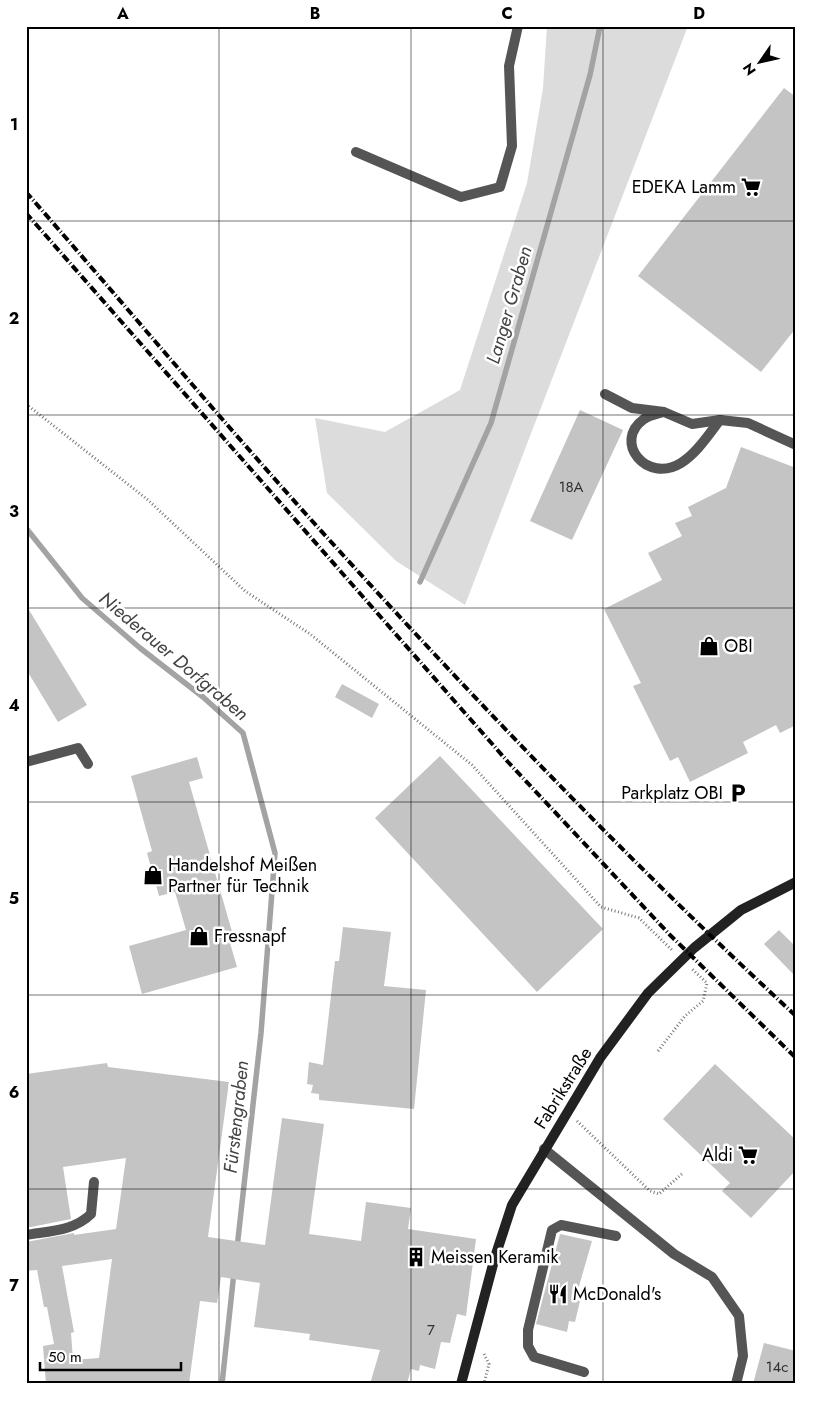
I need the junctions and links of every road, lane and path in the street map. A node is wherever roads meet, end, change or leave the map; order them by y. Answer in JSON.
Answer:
{"nodes":[{"id":1,"x":518,"y":26,"type":"edge"},
{"id":2,"x":356,"y":152,"type":"dead end"},
{"id":3,"x":605,"y":394,"type":"dead end"},
{"id":4,"x":26,"y":404,"type":"edge"},
{"id":5,"x":664,"y":412,"type":"junction"},
{"id":6,"x":720,"y":420,"type":"junction"},
{"id":7,"x":796,"y":445,"type":"edge"},
{"id":8,"x":26,"y":762,"type":"edge"},
{"id":9,"x":88,"y":764,"type":"dead end"},
{"id":10,"x":796,"y":882,"type":"edge"},
{"id":11,"x":680,"y":957,"type":"dead end"},
{"id":12,"x":686,"y":964,"type":"dead end"},
{"id":13,"x":658,"y":1051,"type":"dead end"},
{"id":14,"x":568,"y":1112,"type":"junction"},
{"id":15,"x":544,"y":1149,"type":"junction"},
{"id":16,"x":683,"y":1172,"type":"dead end"},
{"id":17,"x":94,"y":1182,"type":"dead end"},
{"id":18,"x":26,"y":1235,"type":"edge"},
{"id":19,"x":616,"y":1236,"type":"dead end"},
{"id":20,"x":584,"y":1372,"type":"dead end"},
{"id":21,"x":461,"y":1384,"type":"edge"},
{"id":22,"x":736,"y":1384,"type":"edge"}],
"edges":[{"from":1,"to":2,"type":"street"},
{"from":3,"to":5,"type":"street"},
{"from":4,"to":11,"type":"path"},
{"from":5,"to":6,"type":"street"},
{"from":5,"to":6,"type":"street"},
{"from":6,"to":7,"type":"street"},
{"from":8,"to":9,"type":"street"},
{"from":10,"to":14,"type":"street","name":"Fabrikstraße"},
{"from":12,"to":13,"type":"path"},
{"from":14,"to":15,"type":"street","name":"Fabrikstraße"},
{"from":14,"to":16,"type":"path"},
{"from":15,"to":21,"type":"street","name":"Fabrikstraße"},
{"from":15,"to":22,"type":"street"},
{"from":17,"to":18,"type":"street"},
{"from":19,"to":20,"type":"street"}]}
